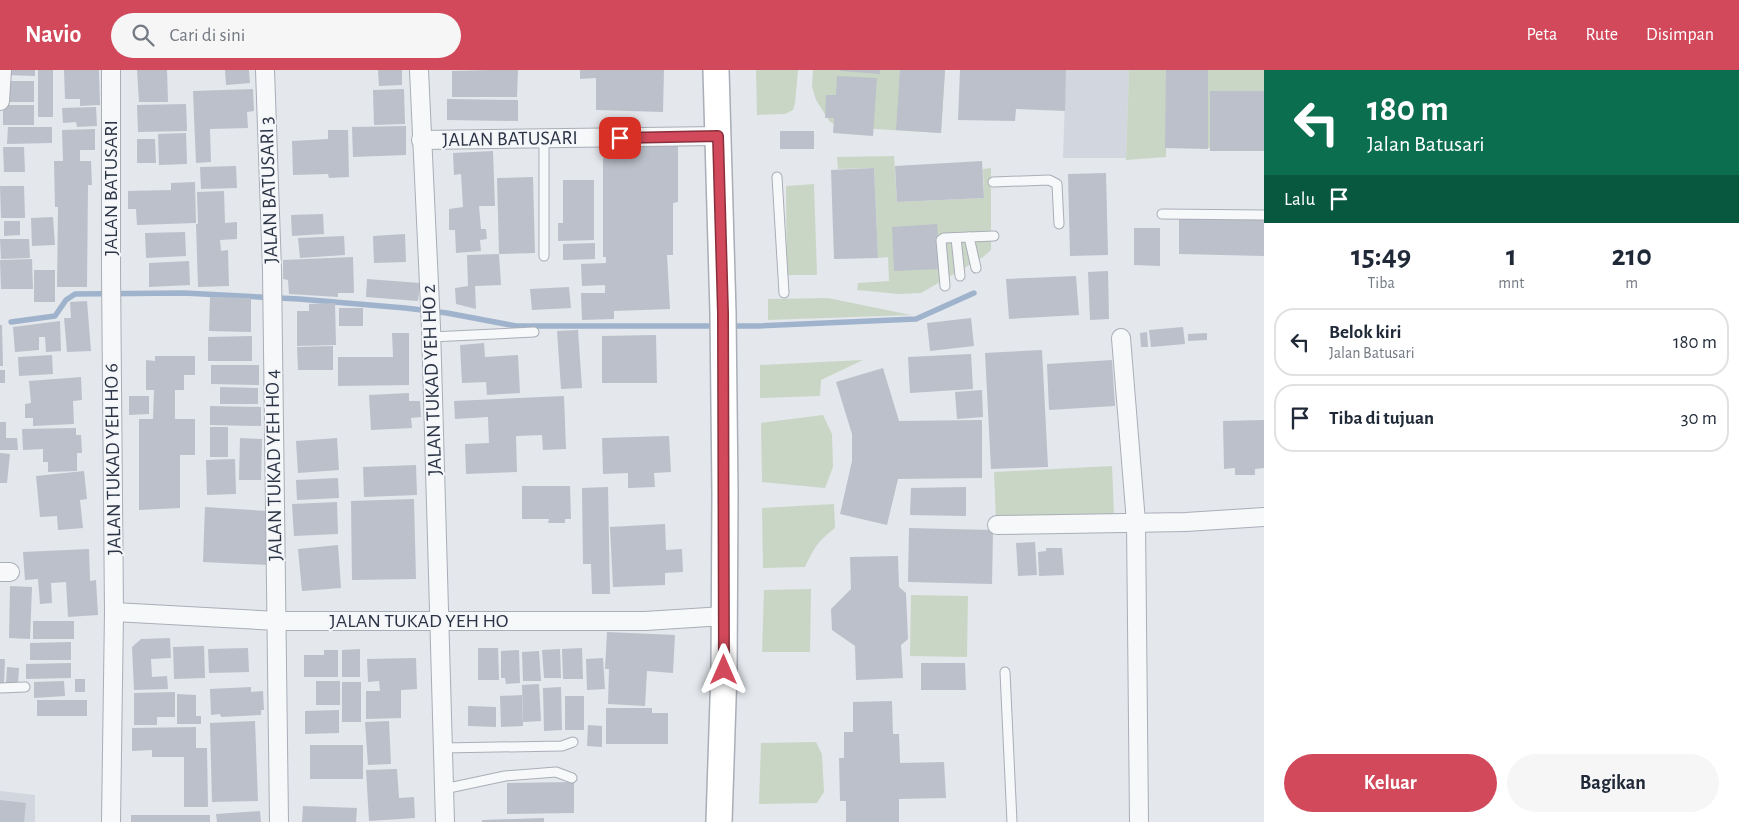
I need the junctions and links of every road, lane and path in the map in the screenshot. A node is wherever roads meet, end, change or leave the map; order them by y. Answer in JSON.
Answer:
{"nodes":[{"id":1,"x":2,"y":70,"type":"edge"},
{"id":2,"x":111,"y":70,"type":"edge"},
{"id":3,"x":265,"y":70,"type":"edge"},
{"id":4,"x":419,"y":70,"type":"edge"},
{"id":5,"x":716,"y":70,"type":"edge"},
{"id":6,"x":0,"y":101,"type":"edge"},
{"id":7,"x":718,"y":136,"type":"junction"},
{"id":8,"x":544,"y":139,"type":"junction"},
{"id":9,"x":421,"y":140,"type":"junction"},
{"id":10,"x":777,"y":177,"type":"dead end"},
{"id":11,"x":993,"y":182,"type":"dead end"},
{"id":12,"x":1162,"y":214,"type":"dead end"},
{"id":13,"x":1264,"y":215,"type":"edge"},
{"id":14,"x":1059,"y":224,"type":"dead end"},
{"id":15,"x":994,"y":236,"type":"dead end"},
{"id":16,"x":969,"y":237,"type":"junction"},
{"id":17,"x":956,"y":238,"type":"junction"},
{"id":18,"x":544,"y":256,"type":"dead end"},
{"id":19,"x":976,"y":268,"type":"dead end"},
{"id":20,"x":960,"y":276,"type":"dead end"},
{"id":21,"x":945,"y":286,"type":"dead end"},
{"id":22,"x":784,"y":293,"type":"dead end"},
{"id":23,"x":111,"y":305,"type":"joint"},
{"id":24,"x":272,"y":309,"type":"joint"},
{"id":25,"x":431,"y":332,"type":"junction"},
{"id":26,"x":534,"y":332,"type":"dead end"},
{"id":27,"x":1121,"y":338,"type":"dead end"},
{"id":28,"x":1264,"y":517,"type":"edge"},
{"id":29,"x":1136,"y":522,"type":"junction"},
{"id":30,"x":998,"y":525,"type":"dead end"},
{"id":31,"x":114,"y":612,"type":"junction"},
{"id":32,"x":724,"y":616,"type":"junction"},
{"id":33,"x":440,"y":620,"type":"junction"},
{"id":34,"x":277,"y":621,"type":"junction"},
{"id":35,"x":1005,"y":672,"type":"dead end"},
{"id":36,"x":25,"y":687,"type":"dead end"},
{"id":37,"x":0,"y":688,"type":"edge"},
{"id":38,"x":573,"y":742,"type":"dead end"},
{"id":39,"x":443,"y":748,"type":"junction"},
{"id":40,"x":572,"y":778,"type":"dead end"},
{"id":41,"x":444,"y":789,"type":"junction"},
{"id":42,"x":111,"y":822,"type":"edge"},
{"id":43,"x":279,"y":822,"type":"edge"},
{"id":44,"x":445,"y":822,"type":"edge"},
{"id":45,"x":719,"y":822,"type":"edge"},
{"id":46,"x":1012,"y":822,"type":"edge"},
{"id":47,"x":1139,"y":822,"type":"edge"}],
"edges":[{"from":1,"to":6,"type":"street"},
{"from":2,"to":23,"type":"street","name":"JALAN BATUSARI"},
{"from":3,"to":24,"type":"street","name":"JALAN BATUSARI 3"},
{"from":4,"to":9,"type":"street","name":"JALAN TUKAD YEH HO 2"},
{"from":5,"to":7,"type":"main road"},
{"from":7,"to":8,"type":"street","name":"JALAN BATUSARI"},
{"from":7,"to":32,"type":"main road"},
{"from":8,"to":9,"type":"street","name":"JALAN BATUSARI"},
{"from":8,"to":18,"type":"lane"},
{"from":9,"to":25,"type":"street","name":"JALAN TUKAD YEH HO 2"},
{"from":10,"to":22,"type":"lane"},
{"from":11,"to":14,"type":"lane"},
{"from":12,"to":13,"type":"lane"},
{"from":15,"to":16,"type":"lane"},
{"from":16,"to":17,"type":"lane"},
{"from":16,"to":19,"type":"lane"},
{"from":17,"to":20,"type":"lane"},
{"from":17,"to":21,"type":"lane"},
{"from":23,"to":31,"type":"street","name":"JALAN TUKAD YEH HO 6"},
{"from":24,"to":34,"type":"street","name":"JALAN TUKAD YEH HO 4"},
{"from":25,"to":26,"type":"lane"},
{"from":25,"to":33,"type":"street","name":"JALAN TUKAD YEH HO 2"},
{"from":27,"to":29,"type":"street"},
{"from":28,"to":29,"type":"street"},
{"from":29,"to":30,"type":"street"},
{"from":29,"to":47,"type":"street"},
{"from":31,"to":34,"type":"street","name":"JALAN TUKAD YEH HO"},
{"from":31,"to":42,"type":"street","name":"JALAN TUKAD YEH HO 6"},
{"from":32,"to":33,"type":"street","name":"JALAN TUKAD YEH HO"},
{"from":32,"to":45,"type":"main road"},
{"from":33,"to":34,"type":"street","name":"JALAN TUKAD YEH HO"},
{"from":33,"to":39,"type":"street","name":"JALAN TUKAD YEH HO 2"},
{"from":34,"to":43,"type":"street","name":"JALAN TUKAD YEH HO 4"},
{"from":35,"to":46,"type":"lane"},
{"from":36,"to":37,"type":"lane"},
{"from":38,"to":39,"type":"lane"},
{"from":39,"to":41,"type":"street","name":"JALAN TUKAD YEH HO 2"},
{"from":40,"to":41,"type":"lane"},
{"from":41,"to":44,"type":"street","name":"JALAN TUKAD YEH HO 2"}]}
